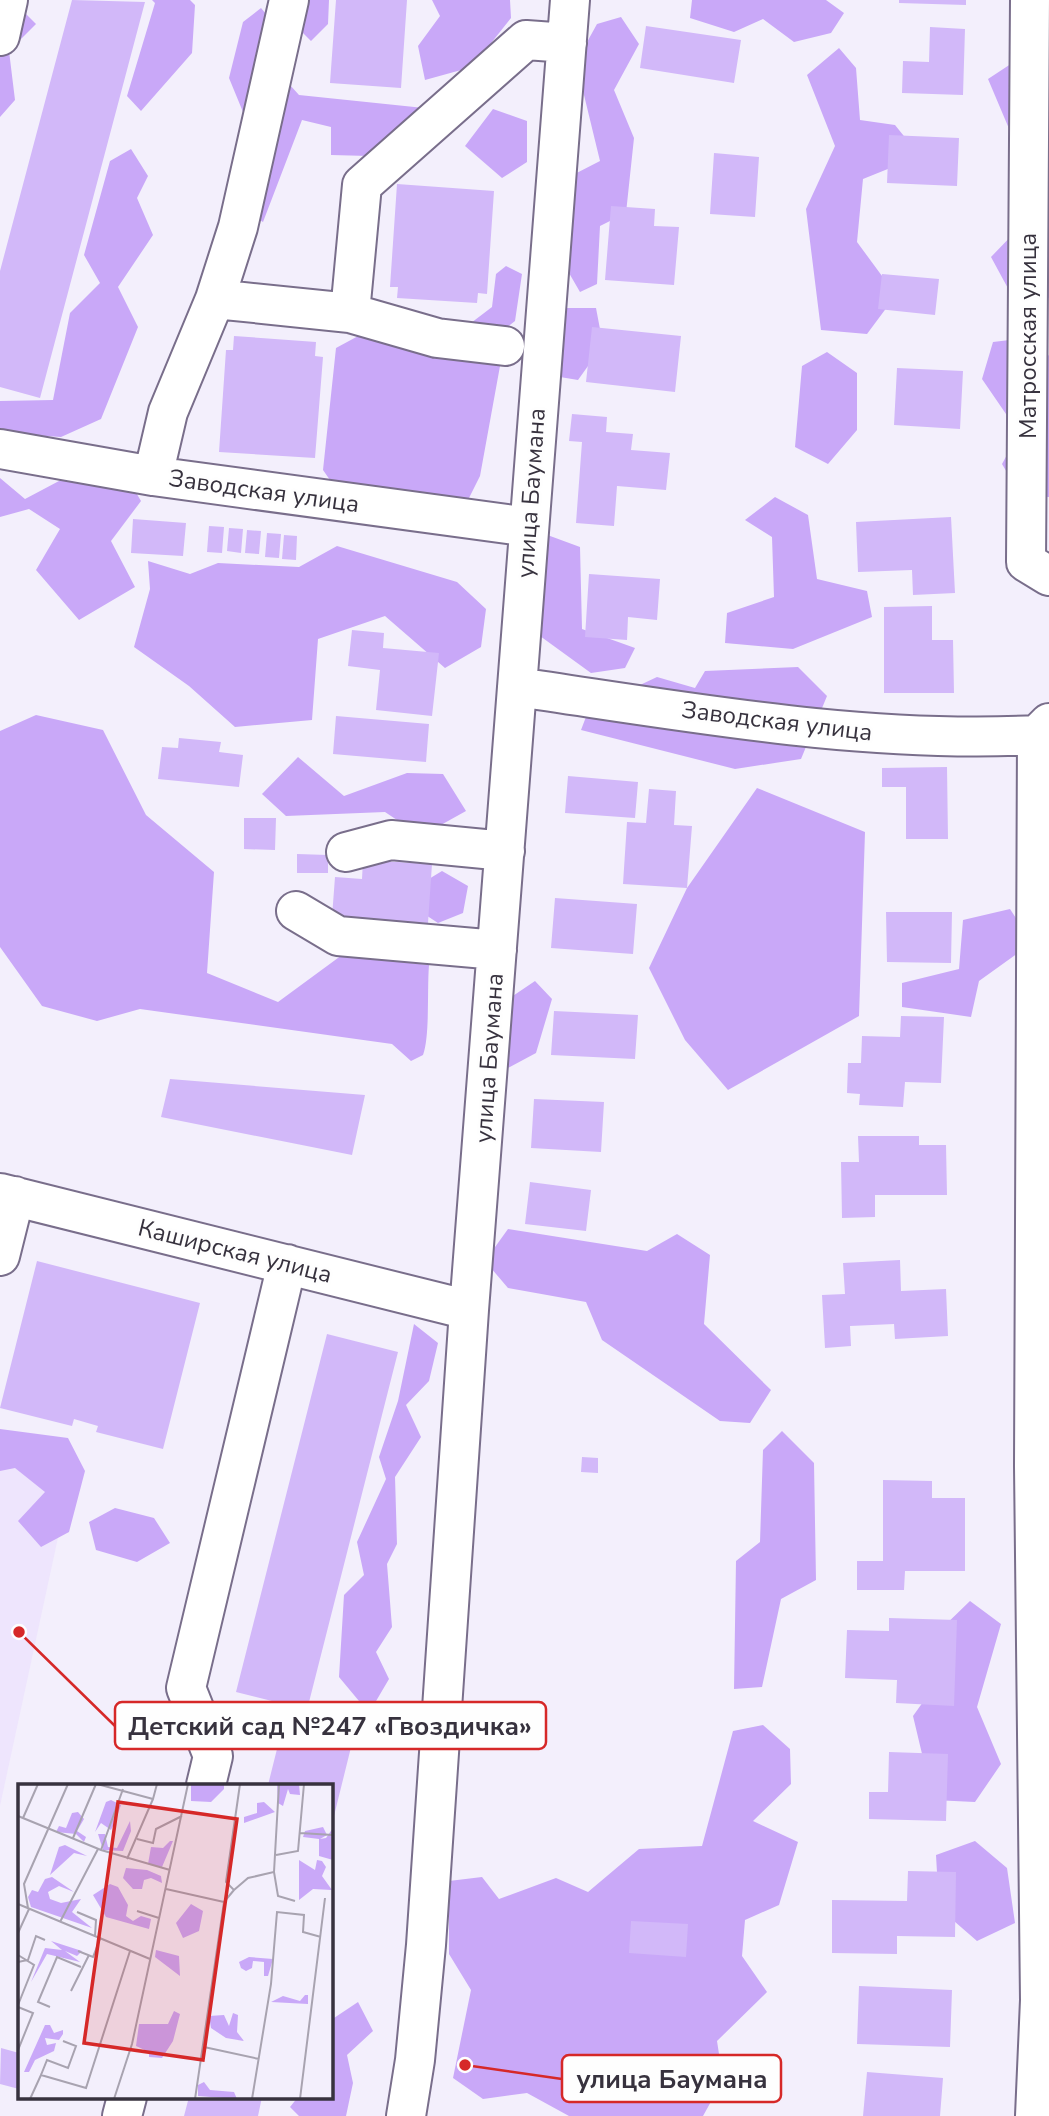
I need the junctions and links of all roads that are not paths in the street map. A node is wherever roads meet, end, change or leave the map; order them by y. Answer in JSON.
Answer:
{"nodes":[{"id":1,"x":8,"y":0,"type":"edge"},
{"id":2,"x":289,"y":0,"type":"edge"},
{"id":3,"x":570,"y":0,"type":"edge"},
{"id":4,"x":1030,"y":0,"type":"edge"},
{"id":5,"x":0,"y":36,"type":"edge"},
{"id":6,"x":567,"y":43,"type":"junction"},
{"id":7,"x":215,"y":299,"type":"junction"},
{"id":8,"x":350,"y":313,"type":"junction"},
{"id":9,"x":505,"y":346,"type":"dead end"},
{"id":10,"x":0,"y":449,"type":"edge"},
{"id":11,"x":152,"y":476,"type":"junction"},
{"id":12,"x":528,"y":527,"type":"junction"},
{"id":13,"x":1049,"y":576,"type":"edge"},
{"id":14,"x":517,"y":687,"type":"junction"},
{"id":15,"x":1043,"y":729,"type":"edge"},
{"id":16,"x":505,"y":851,"type":"junction"},
{"id":17,"x":346,"y":852,"type":"dead end"},
{"id":18,"x":296,"y":911,"type":"dead end"},
{"id":19,"x":497,"y":950,"type":"junction"},
{"id":20,"x":7,"y":1194,"type":"edge"},
{"id":21,"x":0,"y":1256,"type":"edge"},
{"id":22,"x":286,"y":1264,"type":"junction"},
{"id":23,"x":470,"y":1310,"type":"junction"},
{"id":24,"x":206,"y":1784,"type":"edge"},
{"id":25,"x":1044,"y":2000,"type":"edge"},
{"id":26,"x":127,"y":2098,"type":"edge"},
{"id":27,"x":122,"y":2116,"type":"edge"},
{"id":28,"x":406,"y":2116,"type":"edge"},
{"id":29,"x":1035,"y":2116,"type":"edge"}],
"edges":[{"from":1,"to":5,"type":"street"},
{"from":2,"to":7,"type":"street"},
{"from":3,"to":6,"type":"street","name":"улица Баумана"},
{"from":4,"to":13,"type":"street","name":"Матросская улица"},
{"from":6,"to":8,"type":"street"},
{"from":6,"to":12,"type":"street","name":"улица Баумана"},
{"from":7,"to":8,"type":"street"},
{"from":7,"to":11,"type":"street"},
{"from":8,"to":9,"type":"street"},
{"from":10,"to":11,"type":"street","name":"Заводская улица"},
{"from":11,"to":12,"type":"street","name":"Заводская улица"},
{"from":12,"to":14,"type":"street","name":"улица Баумана"},
{"from":14,"to":15,"type":"street","name":"Заводская улица"},
{"from":14,"to":16,"type":"street","name":"улица Баумана"},
{"from":15,"to":25,"type":"street"},
{"from":16,"to":17,"type":"street"},
{"from":16,"to":19,"type":"street","name":"улица Баумана"},
{"from":18,"to":19,"type":"street"},
{"from":19,"to":23,"type":"street","name":"улица Баумана"},
{"from":20,"to":21,"type":"street"},
{"from":20,"to":22,"type":"street","name":"Каширская улица"},
{"from":22,"to":23,"type":"street","name":"Каширская улица"},
{"from":22,"to":24,"type":"street"},
{"from":23,"to":28,"type":"street","name":"улица Баумана"},
{"from":25,"to":29,"type":"street"},
{"from":26,"to":27,"type":"street"}]}
